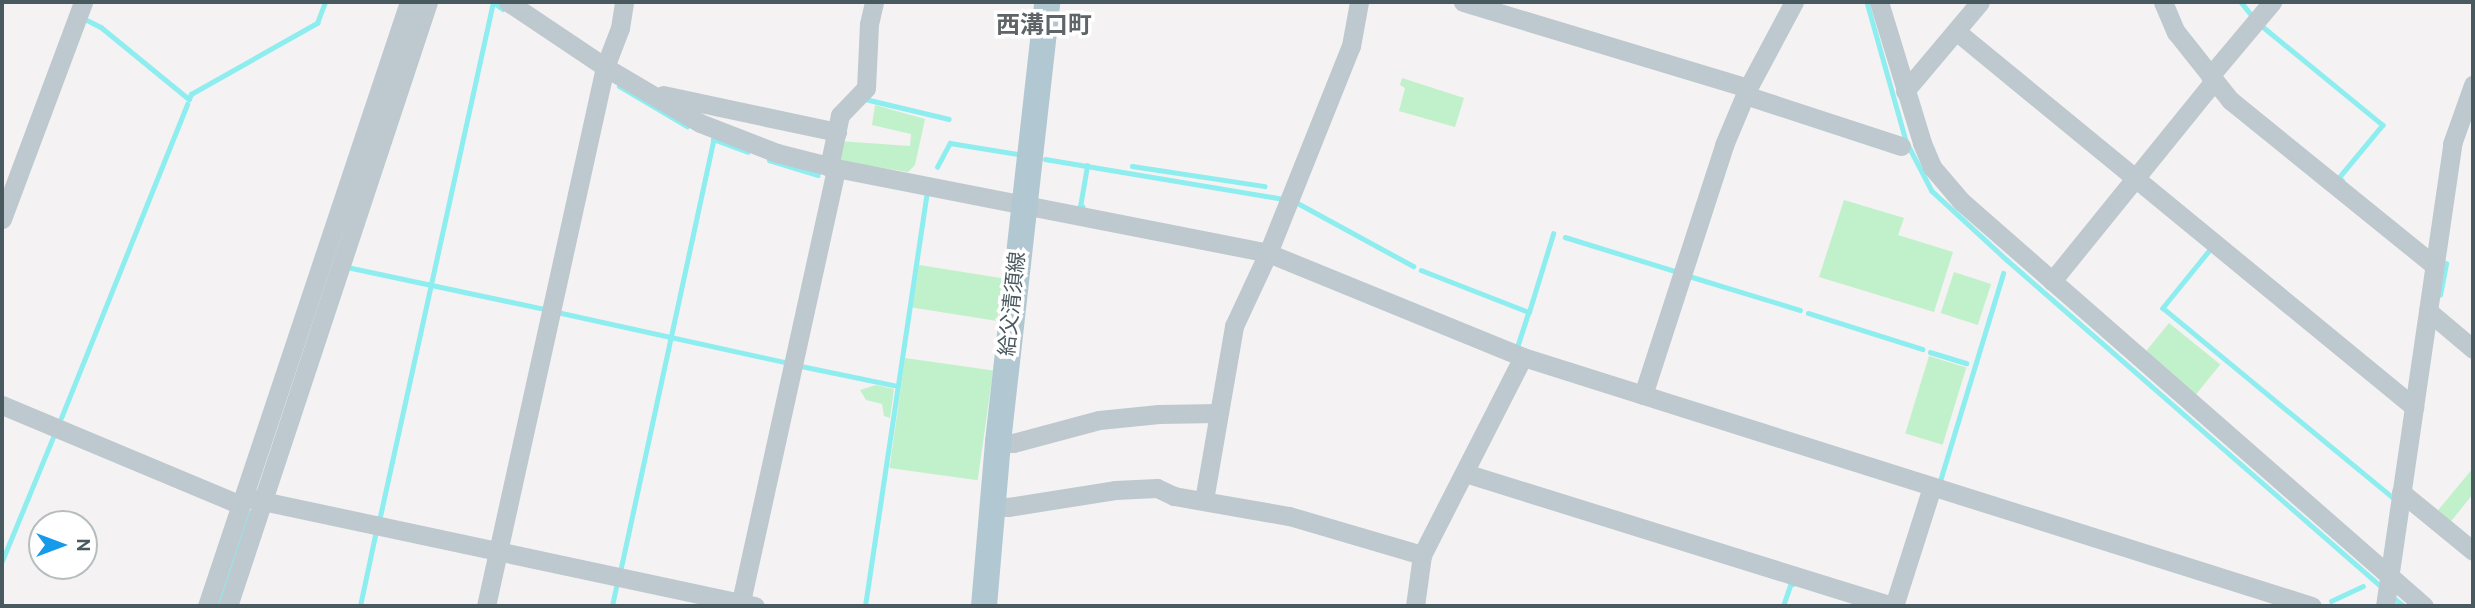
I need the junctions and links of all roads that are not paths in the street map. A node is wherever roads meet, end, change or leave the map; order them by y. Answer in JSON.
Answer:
{"nodes":[{"id":1,"x":83,"y":2,"type":"edge"},
{"id":2,"x":409,"y":2,"type":"edge"},
{"id":3,"x":428,"y":2,"type":"edge"},
{"id":4,"x":508,"y":2,"type":"edge"},
{"id":5,"x":624,"y":2,"type":"edge"},
{"id":6,"x":874,"y":2,"type":"edge"},
{"id":7,"x":1047,"y":2,"type":"edge"},
{"id":8,"x":1359,"y":2,"type":"edge"},
{"id":9,"x":1463,"y":2,"type":"edge"},
{"id":10,"x":1794,"y":2,"type":"edge"},
{"id":11,"x":1880,"y":2,"type":"edge"},
{"id":12,"x":1980,"y":2,"type":"edge"},
{"id":13,"x":2163,"y":2,"type":"edge"},
{"id":14,"x":2261,"y":6,"type":"edge"},
{"id":15,"x":1497,"y":7,"type":"edge"},
{"id":16,"x":1955,"y":31,"type":"junction"},
{"id":17,"x":605,"y":68,"type":"junction"},
{"id":18,"x":2212,"y":78,"type":"junction"},
{"id":19,"x":2473,"y":85,"type":"edge"},
{"id":20,"x":1905,"y":91,"type":"junction"},
{"id":21,"x":646,"y":92,"type":"junction"},
{"id":22,"x":1746,"y":92,"type":"junction"},
{"id":23,"x":2467,"y":118,"type":"edge"},
{"id":24,"x":837,"y":132,"type":"junction"},
{"id":25,"x":1901,"y":146,"type":"dead end"},
{"id":26,"x":833,"y":167,"type":"junction"},
{"id":27,"x":2134,"y":179,"type":"junction"},
{"id":28,"x":1025,"y":206,"type":"junction"},
{"id":29,"x":2,"y":219,"type":"edge"},
{"id":30,"x":1268,"y":253,"type":"junction"},
{"id":31,"x":2434,"y":265,"type":"junction"},
{"id":32,"x":2052,"y":281,"type":"junction"},
{"id":33,"x":2429,"y":304,"type":"junction"},
{"id":34,"x":2473,"y":334,"type":"edge"},
{"id":35,"x":2473,"y":349,"type":"edge"},
{"id":36,"x":1523,"y":357,"type":"junction"},
{"id":37,"x":1643,"y":395,"type":"junction"},
{"id":38,"x":2,"y":405,"type":"edge"},
{"id":39,"x":2414,"y":407,"type":"junction"},
{"id":40,"x":1218,"y":413,"type":"junction"},
{"id":41,"x":998,"y":442,"type":"junction"},
{"id":42,"x":1465,"y":473,"type":"junction"},
{"id":43,"x":1931,"y":487,"type":"junction"},
{"id":44,"x":2401,"y":492,"type":"junction"},
{"id":45,"x":1205,"y":500,"type":"junction"},
{"id":46,"x":249,"y":501,"type":"junction"},
{"id":47,"x":993,"y":506,"type":"junction"},
{"id":48,"x":498,"y":551,"type":"junction"},
{"id":49,"x":2473,"y":551,"type":"edge"},
{"id":50,"x":1422,"y":555,"type":"junction"},
{"id":51,"x":2387,"y":592,"type":"edge"},
{"id":52,"x":745,"y":605,"type":"edge"},
{"id":53,"x":207,"y":606,"type":"edge"},
{"id":54,"x":228,"y":606,"type":"edge"},
{"id":55,"x":486,"y":606,"type":"edge"},
{"id":56,"x":984,"y":606,"type":"edge"},
{"id":57,"x":1415,"y":606,"type":"edge"},
{"id":58,"x":1893,"y":606,"type":"edge"},
{"id":59,"x":2312,"y":606,"type":"edge"},
{"id":60,"x":2424,"y":606,"type":"edge"}],
"edges":[{"from":1,"to":29,"type":"street"},
{"from":2,"to":46,"type":"street"},
{"from":3,"to":46,"type":"street"},
{"from":4,"to":17,"type":"street"},
{"from":5,"to":17,"type":"street"},
{"from":6,"to":24,"type":"street"},
{"from":7,"to":28,"type":"main road","name":"給父清須線"},
{"from":8,"to":30,"type":"street"},
{"from":9,"to":15,"type":"street"},
{"from":10,"to":22,"type":"street"},
{"from":11,"to":20,"type":"street"},
{"from":12,"to":16,"type":"street"},
{"from":13,"to":18,"type":"street"},
{"from":14,"to":18,"type":"street"},
{"from":15,"to":22,"type":"street"},
{"from":16,"to":20,"type":"street"},
{"from":16,"to":27,"type":"street"},
{"from":17,"to":21,"type":"street"},
{"from":17,"to":48,"type":"street"},
{"from":18,"to":27,"type":"street"},
{"from":18,"to":31,"type":"street"},
{"from":19,"to":23,"type":"street"},
{"from":20,"to":32,"type":"street"},
{"from":21,"to":24,"type":"street"},
{"from":21,"to":26,"type":"street"},
{"from":22,"to":25,"type":"street"},
{"from":22,"to":37,"type":"street"},
{"from":23,"to":31,"type":"street"},
{"from":24,"to":26,"type":"street"},
{"from":26,"to":28,"type":"street"},
{"from":26,"to":52,"type":"street"},
{"from":27,"to":32,"type":"street"},
{"from":27,"to":39,"type":"street"},
{"from":28,"to":30,"type":"street"},
{"from":28,"to":41,"type":"main road","name":"給父清須線"},
{"from":30,"to":36,"type":"street"},
{"from":30,"to":40,"type":"street"},
{"from":31,"to":33,"type":"street"},
{"from":32,"to":51,"type":"street"},
{"from":33,"to":34,"type":"street"},
{"from":33,"to":35,"type":"street"},
{"from":33,"to":39,"type":"street"},
{"from":36,"to":37,"type":"street"},
{"from":36,"to":42,"type":"street"},
{"from":37,"to":43,"type":"street"},
{"from":38,"to":46,"type":"street"},
{"from":39,"to":44,"type":"street"},
{"from":40,"to":41,"type":"street"},
{"from":40,"to":45,"type":"street"},
{"from":41,"to":47,"type":"main road","name":"給父清須線"},
{"from":42,"to":50,"type":"street"},
{"from":42,"to":58,"type":"street"},
{"from":43,"to":58,"type":"street"},
{"from":43,"to":59,"type":"street"},
{"from":44,"to":49,"type":"street"},
{"from":44,"to":51,"type":"street"},
{"from":45,"to":47,"type":"street"},
{"from":45,"to":50,"type":"street"},
{"from":46,"to":48,"type":"street"},
{"from":46,"to":53,"type":"street"},
{"from":46,"to":54,"type":"street"},
{"from":47,"to":56,"type":"main road","name":"給父清須線"},
{"from":48,"to":52,"type":"street"},
{"from":48,"to":55,"type":"street"},
{"from":50,"to":57,"type":"street"},
{"from":51,"to":60,"type":"street"}]}
